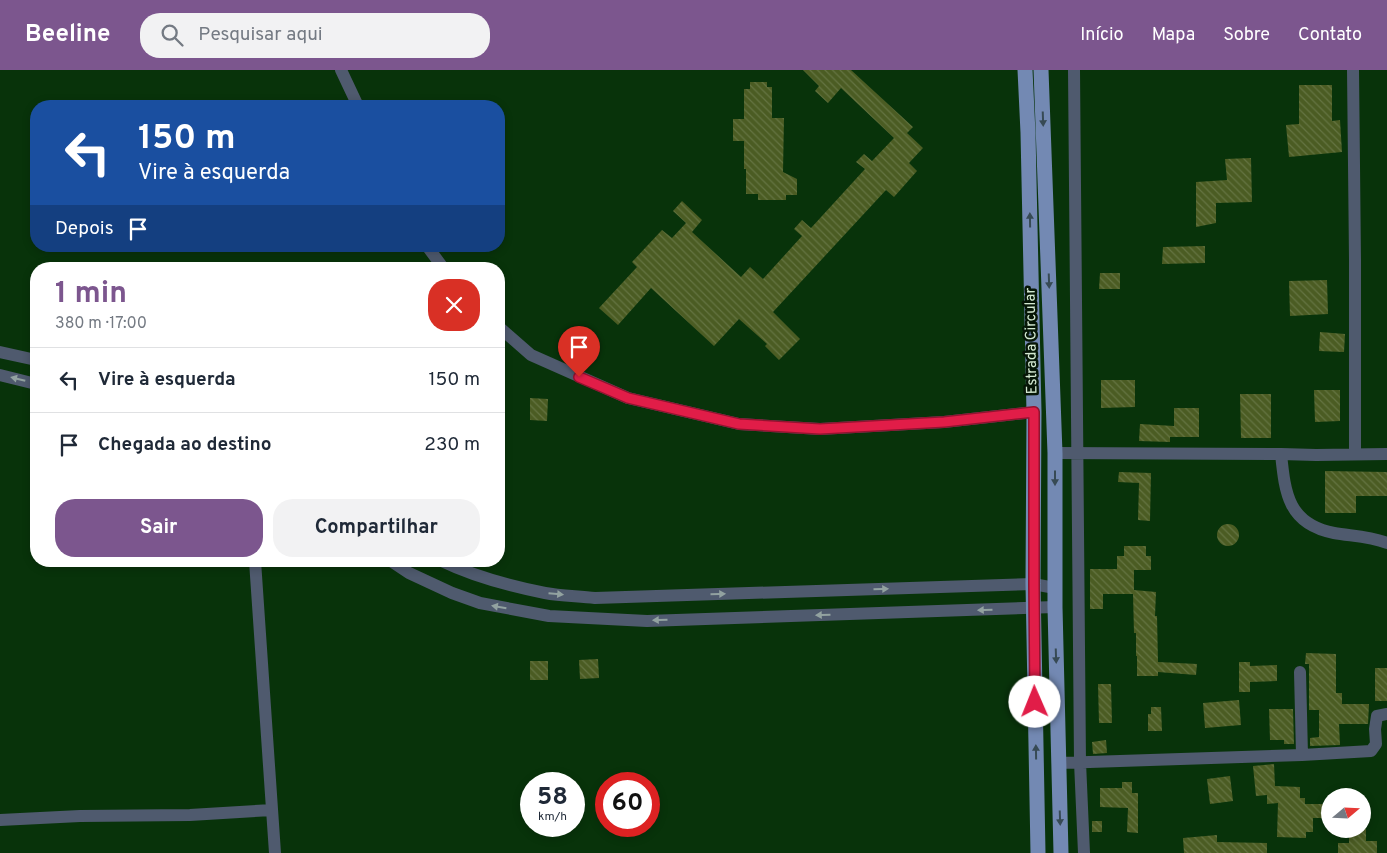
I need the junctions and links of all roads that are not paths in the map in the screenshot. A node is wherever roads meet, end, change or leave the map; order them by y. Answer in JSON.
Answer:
{"nodes":[{"id":1,"x":341,"y":70,"type":"edge"},
{"id":2,"x":1026,"y":70,"type":"edge"},
{"id":3,"x":1041,"y":70,"type":"edge"},
{"id":4,"x":1074,"y":70,"type":"edge"},
{"id":5,"x":1353,"y":70,"type":"edge"},
{"id":6,"x":355,"y":100,"type":"edge"},
{"id":7,"x":505,"y":332,"type":"edge"},
{"id":8,"x":0,"y":352,"type":"edge"},
{"id":9,"x":30,"y":359,"type":"edge"},
{"id":10,"x":0,"y":375,"type":"edge"},
{"id":11,"x":30,"y":382,"type":"edge"},
{"id":12,"x":1034,"y":412,"type":"junction"},
{"id":13,"x":1055,"y":453,"type":"junction"},
{"id":14,"x":1078,"y":453,"type":"junction"},
{"id":15,"x":1281,"y":454,"type":"junction"},
{"id":16,"x":1355,"y":454,"type":"junction"},
{"id":17,"x":1387,"y":454,"type":"edge"},
{"id":18,"x":1387,"y":542,"type":"edge"},
{"id":19,"x":255,"y":567,"type":"edge"},
{"id":20,"x":401,"y":567,"type":"edge"},
{"id":21,"x":455,"y":567,"type":"edge"},
{"id":22,"x":1034,"y":584,"type":"junction"},
{"id":23,"x":1055,"y":588,"type":"junction"},
{"id":24,"x":1055,"y":607,"type":"junction"},
{"id":25,"x":1034,"y":608,"type":"junction"},
{"id":26,"x":1300,"y":672,"type":"dead end"},
{"id":27,"x":1387,"y":714,"type":"edge"},
{"id":28,"x":1302,"y":755,"type":"junction"},
{"id":29,"x":1080,"y":762,"type":"junction"},
{"id":30,"x":1059,"y":763,"type":"junction"},
{"id":31,"x":272,"y":810,"type":"junction"},
{"id":32,"x":0,"y":820,"type":"edge"},
{"id":33,"x":275,"y":853,"type":"edge"},
{"id":34,"x":1038,"y":853,"type":"edge"},
{"id":35,"x":1061,"y":853,"type":"edge"},
{"id":36,"x":1084,"y":853,"type":"edge"}],
"edges":[{"from":1,"to":6,"type":"street"},
{"from":12,"to":2,"type":"main road","name":"Estrada Circular","one_way":true},
{"from":3,"to":13,"type":"main road","one_way":true},
{"from":4,"to":14,"type":"street"},
{"from":5,"to":16,"type":"street"},
{"from":7,"to":12,"type":"street"},
{"from":8,"to":9,"type":"street"},
{"from":11,"to":10,"type":"street","one_way":true},
{"from":12,"to":22,"type":"main road","name":"Estrada Circular"},
{"from":13,"to":14,"type":"street"},
{"from":13,"to":23,"type":"main road","one_way":true},
{"from":14,"to":15,"type":"street"},
{"from":14,"to":29,"type":"street"},
{"from":15,"to":16,"type":"street"},
{"from":15,"to":18,"type":"street"},
{"from":16,"to":17,"type":"street"},
{"from":19,"to":31,"type":"street"},
{"from":25,"to":20,"type":"street","one_way":true},
{"from":21,"to":22,"type":"street","one_way":true},
{"from":22,"to":23,"type":"street"},
{"from":22,"to":25,"type":"main road","name":"Estrada Circular"},
{"from":23,"to":24,"type":"main road"},
{"from":24,"to":25,"type":"street"},
{"from":24,"to":30,"type":"main road","one_way":true},
{"from":34,"to":25,"type":"main road","name":"Estrada Circular","one_way":true},
{"from":26,"to":28,"type":"street"},
{"from":27,"to":28,"type":"street"},
{"from":28,"to":29,"type":"street"},
{"from":29,"to":30,"type":"street"},
{"from":29,"to":36,"type":"street"},
{"from":30,"to":35,"type":"main road","one_way":true},
{"from":31,"to":32,"type":"street"},
{"from":31,"to":33,"type":"street"}]}
